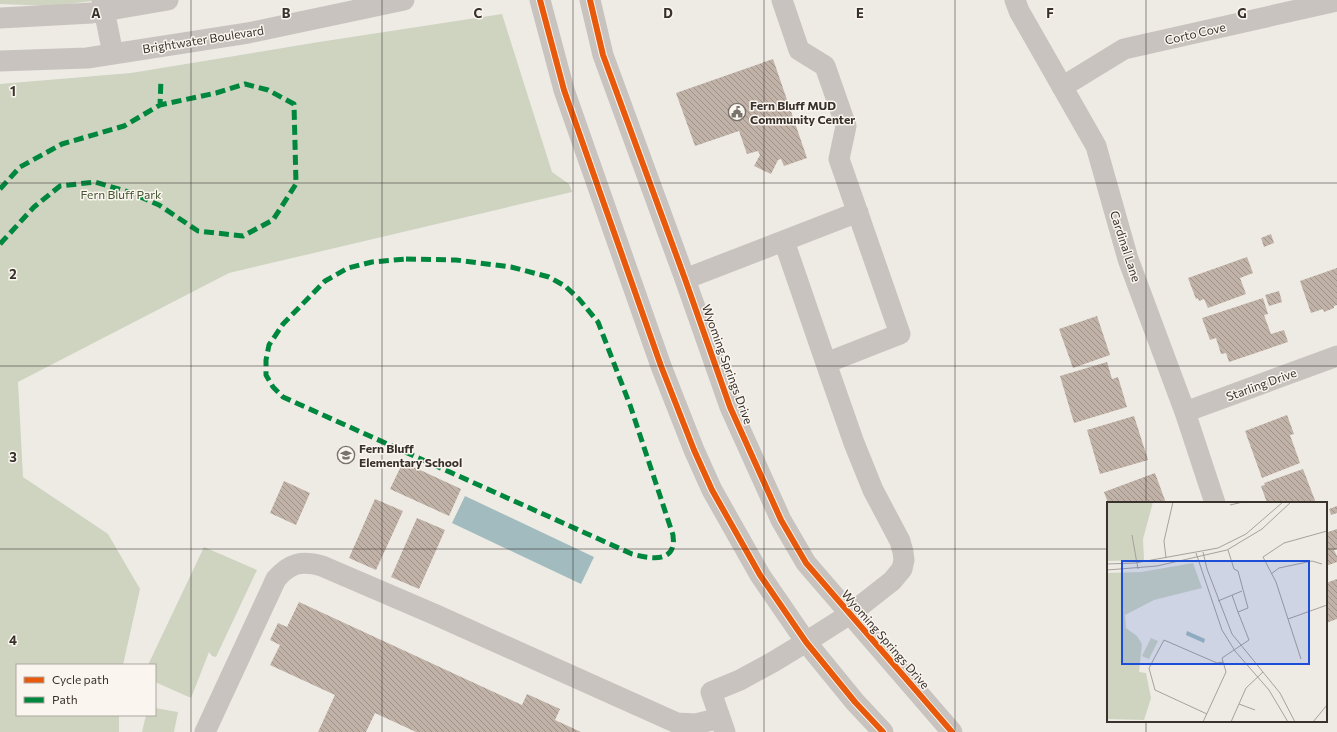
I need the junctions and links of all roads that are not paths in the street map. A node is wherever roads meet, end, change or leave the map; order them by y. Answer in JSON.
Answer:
{"nodes":[{"id":1,"x":168,"y":0,"type":"edge"},
{"id":2,"x":404,"y":0,"type":"edge"},
{"id":3,"x":540,"y":0,"type":"edge"},
{"id":4,"x":590,"y":0,"type":"edge"},
{"id":5,"x":782,"y":0,"type":"edge"},
{"id":6,"x":1015,"y":0,"type":"edge"},
{"id":7,"x":1337,"y":0,"type":"edge"},
{"id":8,"x":103,"y":6,"type":"edge"},
{"id":9,"x":0,"y":18,"type":"edge"},
{"id":10,"x":113,"y":54,"type":"junction"},
{"id":11,"x":0,"y":60,"type":"edge"},
{"id":12,"x":1062,"y":87,"type":"junction"},
{"id":13,"x":858,"y":212,"type":"junction"},
{"id":14,"x":784,"y":241,"type":"junction"},
{"id":15,"x":686,"y":279,"type":"junction"},
{"id":16,"x":1337,"y":356,"type":"edge"},
{"id":17,"x":826,"y":363,"type":"junction"},
{"id":18,"x":1185,"y":412,"type":"junction"},
{"id":19,"x":1215,"y":502,"type":"edge"},
{"id":20,"x":850,"y":614,"type":"junction"},
{"id":21,"x":806,"y":642,"type":"junction"},
{"id":22,"x":723,"y":725,"type":"edge"},
{"id":23,"x":205,"y":732,"type":"edge"},
{"id":24,"x":883,"y":732,"type":"edge"},
{"id":25,"x":952,"y":732,"type":"edge"}],
"edges":[{"from":1,"to":8,"type":"street"},
{"from":2,"to":10,"type":"street","name":"Brightwater Boulevard"},
{"from":3,"to":21,"type":"street"},
{"from":4,"to":15,"type":"street","name":"Wyoming Springs Drive"},
{"from":5,"to":13,"type":"street"},
{"from":6,"to":12,"type":"street","name":"Cardinal Lane"},
{"from":7,"to":12,"type":"street","name":"Corto Cove"},
{"from":8,"to":9,"type":"street"},
{"from":8,"to":10,"type":"street"},
{"from":10,"to":11,"type":"street","name":"Brightwater Boulevard"},
{"from":12,"to":18,"type":"street","name":"Cardinal Lane"},
{"from":13,"to":14,"type":"street"},
{"from":13,"to":17,"type":"street"},
{"from":14,"to":15,"type":"street"},
{"from":14,"to":17,"type":"street"},
{"from":15,"to":20,"type":"street","name":"Wyoming Springs Drive"},
{"from":16,"to":18,"type":"street","name":"Starling Drive"},
{"from":17,"to":20,"type":"street"},
{"from":18,"to":19,"type":"street","name":"Cardinal Lane"},
{"from":20,"to":21,"type":"street"},
{"from":20,"to":25,"type":"street","name":"Wyoming Springs Drive"},
{"from":21,"to":22,"type":"street"},
{"from":21,"to":24,"type":"street"},
{"from":22,"to":23,"type":"street"}]}
